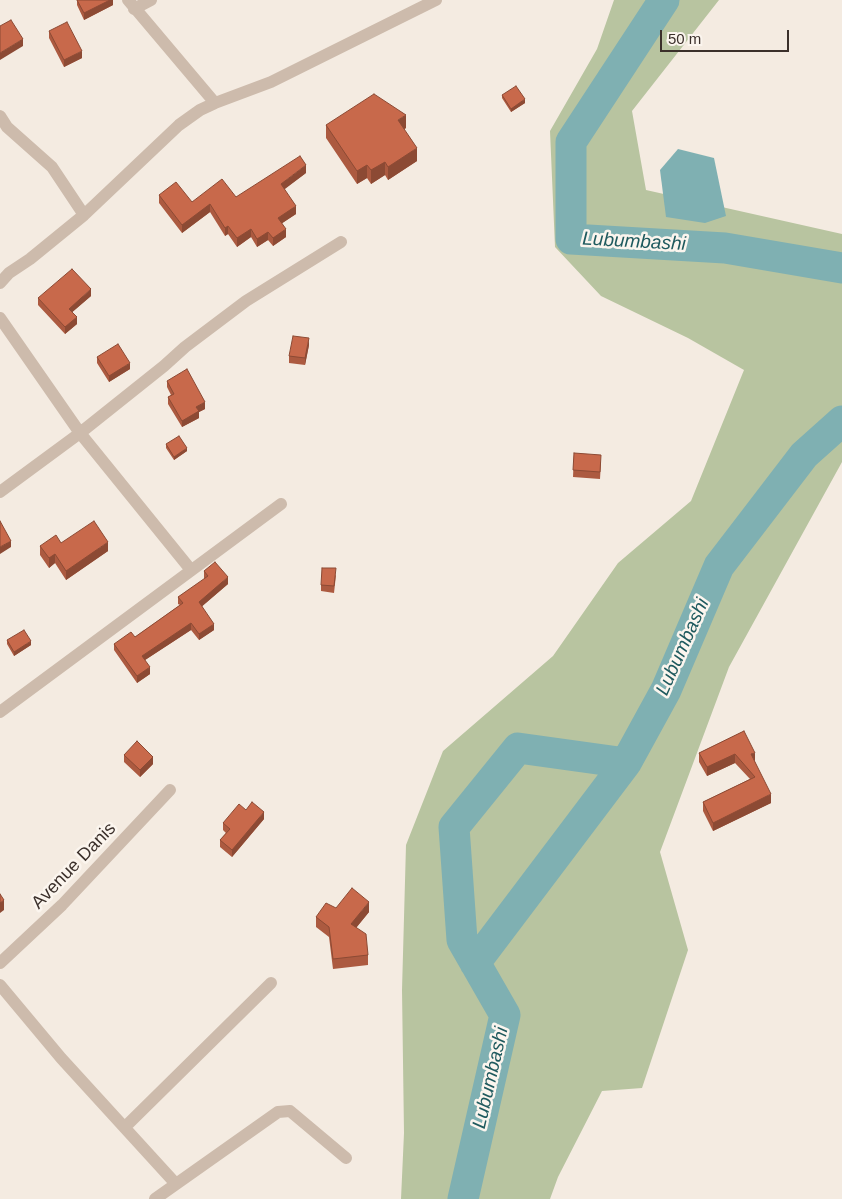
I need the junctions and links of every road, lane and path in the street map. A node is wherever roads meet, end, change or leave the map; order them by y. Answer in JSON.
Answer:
{"nodes":[{"id":1,"x":151,"y":0,"type":"edge"},
{"id":2,"x":436,"y":0,"type":"edge"},
{"id":3,"x":131,"y":5,"type":"edge"},
{"id":4,"x":214,"y":103,"type":"junction"},
{"id":5,"x":0,"y":116,"type":"edge"},
{"id":6,"x":84,"y":215,"type":"junction"},
{"id":7,"x":341,"y":242,"type":"dead end"},
{"id":8,"x":0,"y":283,"type":"edge"},
{"id":9,"x":0,"y":318,"type":"edge"},
{"id":10,"x":80,"y":433,"type":"junction"},
{"id":11,"x":0,"y":492,"type":"edge"},
{"id":12,"x":280,"y":504,"type":"dead end"},
{"id":13,"x":191,"y":570,"type":"junction"},
{"id":14,"x":0,"y":712,"type":"edge"},
{"id":15,"x":170,"y":790,"type":"dead end"},
{"id":16,"x":0,"y":963,"type":"edge"},
{"id":17,"x":271,"y":983,"type":"dead end"},
{"id":18,"x":0,"y":985,"type":"edge"},
{"id":19,"x":125,"y":1128,"type":"junction"},
{"id":20,"x":346,"y":1158,"type":"dead end"},
{"id":21,"x":176,"y":1184,"type":"junction"},
{"id":22,"x":156,"y":1199,"type":"edge"}],
"edges":[{"from":1,"to":3,"type":"street"},
{"from":2,"to":4,"type":"street"},
{"from":3,"to":4,"type":"street"},
{"from":4,"to":6,"type":"street"},
{"from":5,"to":6,"type":"street"},
{"from":6,"to":8,"type":"street"},
{"from":7,"to":10,"type":"street"},
{"from":9,"to":10,"type":"street"},
{"from":10,"to":11,"type":"street"},
{"from":10,"to":13,"type":"street"},
{"from":12,"to":13,"type":"street"},
{"from":13,"to":14,"type":"street"},
{"from":15,"to":16,"type":"street","name":"Avenue Danis"},
{"from":17,"to":19,"type":"street"},
{"from":18,"to":19,"type":"street"},
{"from":19,"to":21,"type":"street"},
{"from":20,"to":21,"type":"street"},
{"from":21,"to":22,"type":"street"}]}
